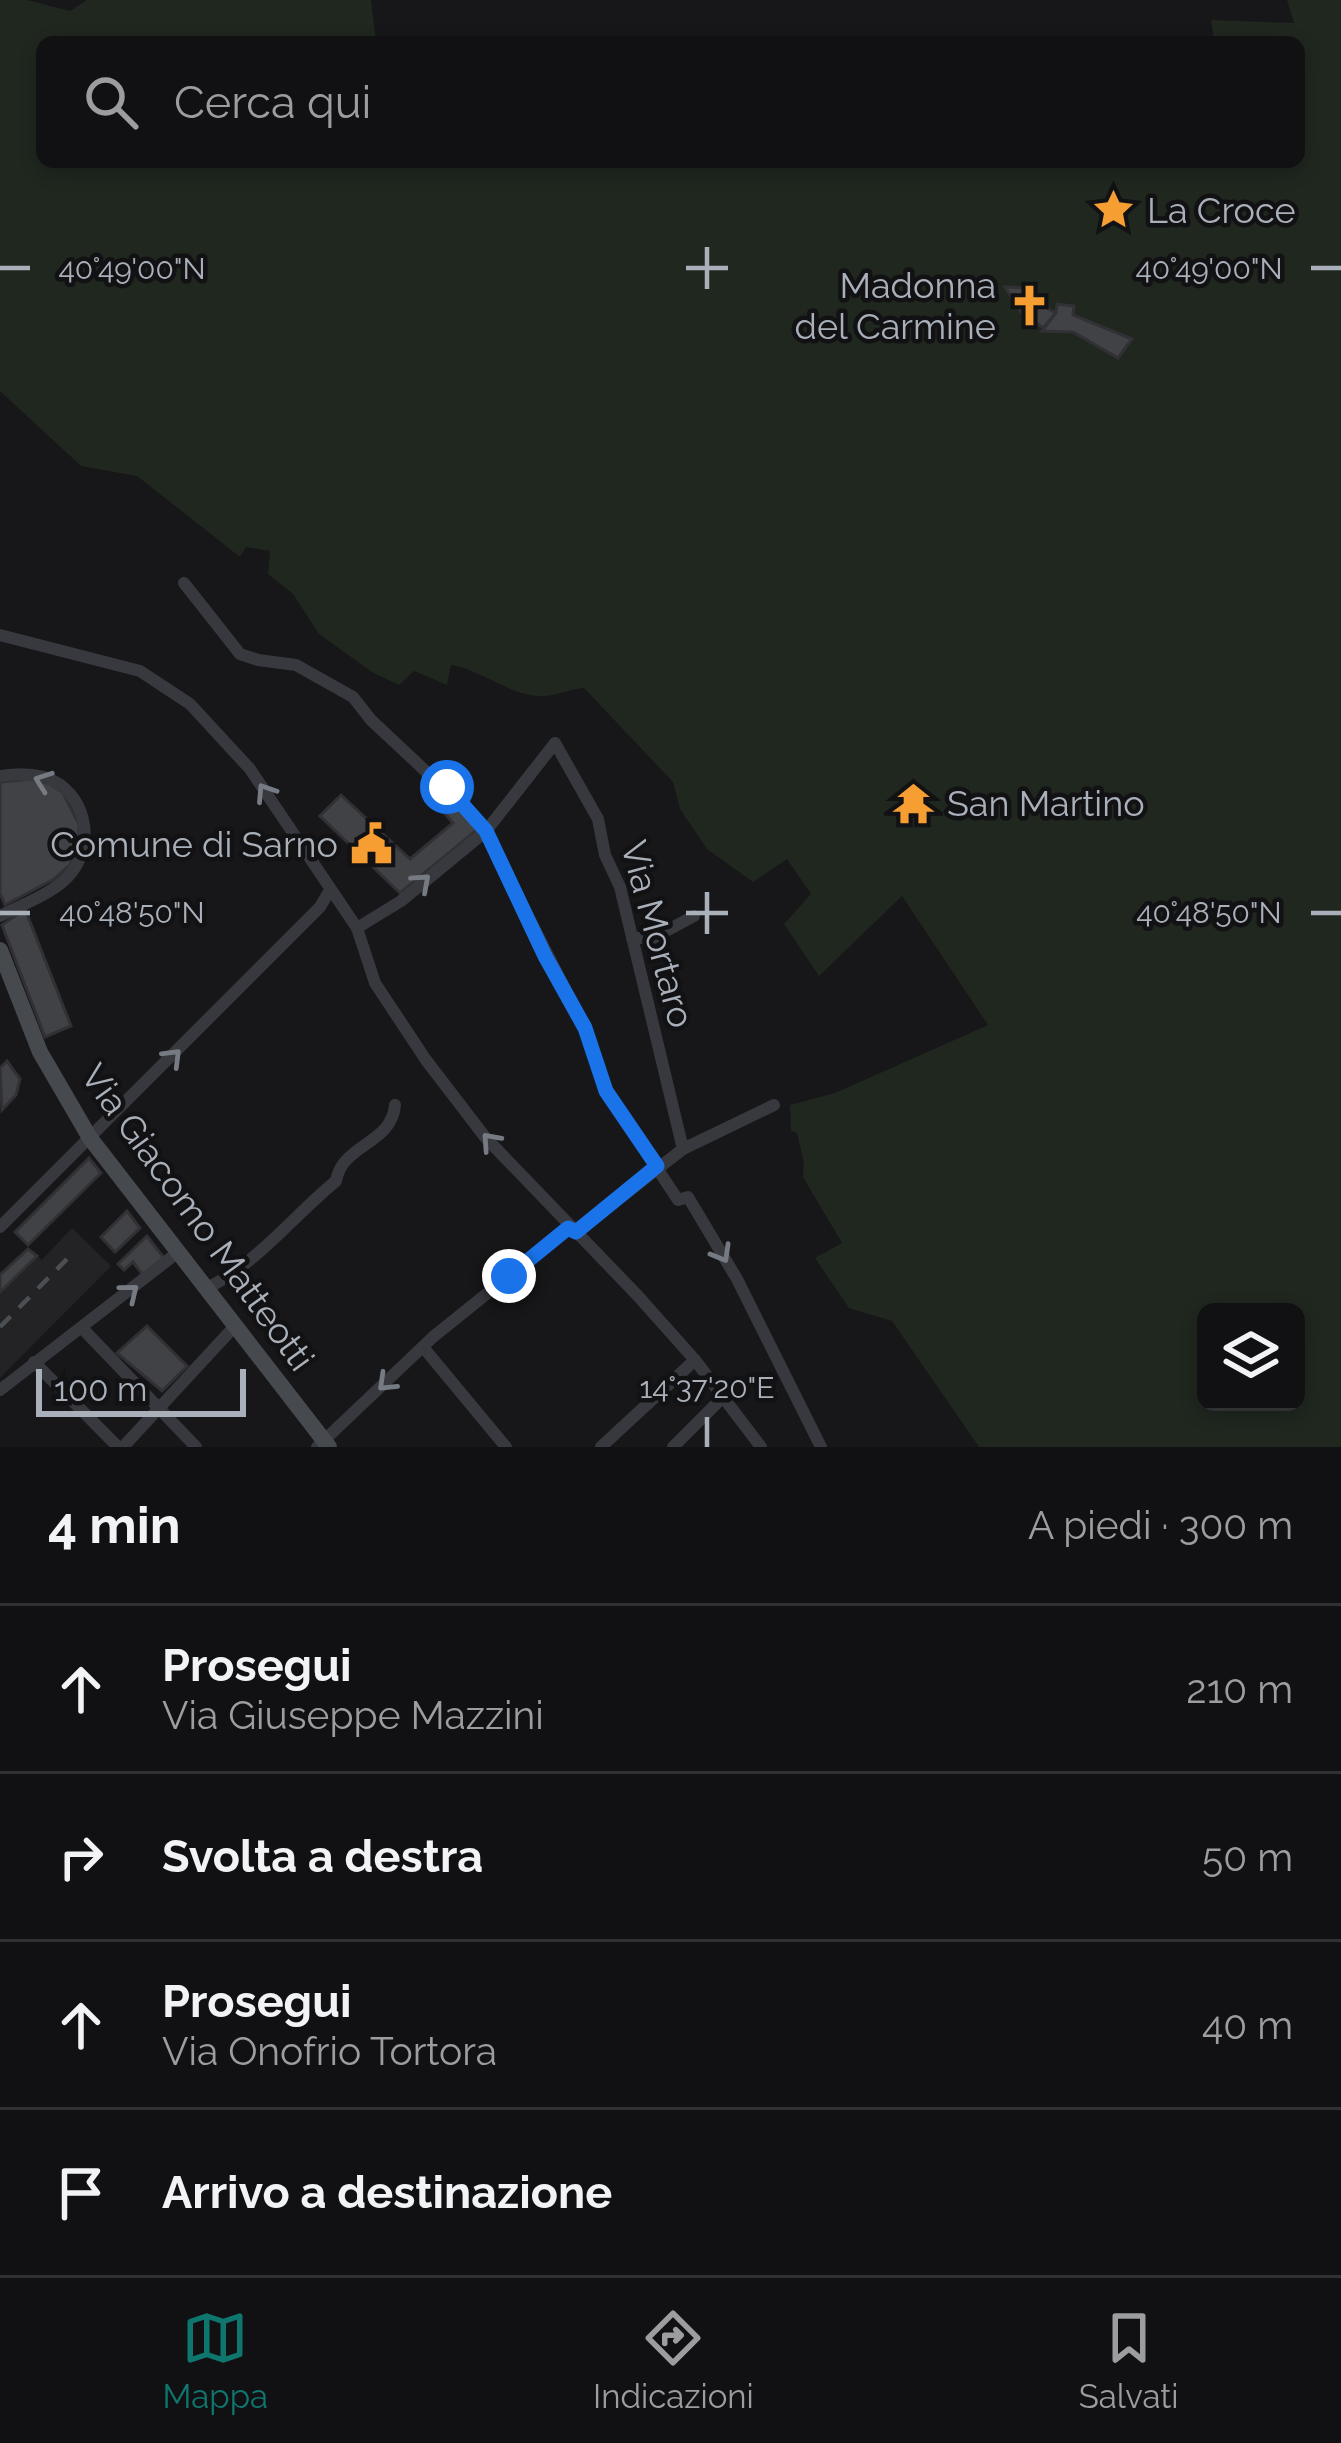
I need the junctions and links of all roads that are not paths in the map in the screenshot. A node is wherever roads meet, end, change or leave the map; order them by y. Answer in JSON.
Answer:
{"nodes":[{"id":1,"x":184,"y":583,"type":"dead end"},
{"id":2,"x":0,"y":635,"type":"edge"},
{"id":3,"x":0,"y":776,"type":"edge"},
{"id":4,"x":486,"y":831,"type":"junction"},
{"id":5,"x":330,"y":890,"type":"junction"},
{"id":6,"x":0,"y":916,"type":"edge"},
{"id":7,"x":694,"y":916,"type":"dead end"},
{"id":8,"x":357,"y":928,"type":"junction"},
{"id":9,"x":632,"y":938,"type":"junction"},
{"id":10,"x":0,"y":950,"type":"edge"},
{"id":11,"x":395,"y":1105,"type":"dead end"},
{"id":12,"x":774,"y":1105,"type":"dead end"},
{"id":13,"x":90,"y":1138,"type":"junction"},
{"id":14,"x":683,"y":1149,"type":"junction"},
{"id":15,"x":657,"y":1166,"type":"junction"},
{"id":16,"x":0,"y":1227,"type":"edge"},
{"id":17,"x":574,"y":1229,"type":"junction"},
{"id":18,"x":177,"y":1252,"type":"junction"},
{"id":19,"x":205,"y":1289,"type":"junction"},
{"id":20,"x":234,"y":1327,"type":"junction"},
{"id":21,"x":82,"y":1328,"type":"junction"},
{"id":22,"x":423,"y":1347,"type":"junction"},
{"id":23,"x":695,"y":1360,"type":"junction"},
{"id":24,"x":34,"y":1362,"type":"junction"},
{"id":25,"x":0,"y":1390,"type":"edge"},
{"id":26,"x":723,"y":1397,"type":"junction"},
{"id":27,"x":157,"y":1410,"type":"junction"},
{"id":28,"x":323,"y":1445,"type":"edge"},
{"id":29,"x":120,"y":1447,"type":"edge"},
{"id":30,"x":196,"y":1447,"type":"edge"},
{"id":31,"x":506,"y":1447,"type":"edge"},
{"id":32,"x":602,"y":1447,"type":"edge"},
{"id":33,"x":673,"y":1447,"type":"edge"},
{"id":34,"x":761,"y":1447,"type":"edge"},
{"id":35,"x":821,"y":1447,"type":"edge"}],
"edges":[{"from":1,"to":4,"type":"street"},
{"from":5,"to":2,"type":"street","one_way":true},
{"from":6,"to":3,"type":"street","one_way":true},
{"from":8,"to":4,"type":"street","one_way":true},
{"from":4,"to":9,"type":"street","name":"Via Mortaro"},
{"from":4,"to":15,"type":"street"},
{"from":5,"to":8,"type":"street"},
{"from":13,"to":5,"type":"street","one_way":true},
{"from":7,"to":9,"type":"street"},
{"from":17,"to":8,"type":"street","one_way":true},
{"from":9,"to":14,"type":"street","name":"Via Mortaro"},
{"from":10,"to":13,"type":"street","name":"Via Giacomo Matteotti"},
{"from":11,"to":19,"type":"street"},
{"from":12,"to":14,"type":"street"},
{"from":13,"to":16,"type":"street"},
{"from":13,"to":18,"type":"street","name":"Via Giacomo Matteotti"},
{"from":14,"to":15,"type":"street"},
{"from":15,"to":17,"type":"street"},
{"from":15,"to":35,"type":"street","one_way":true},
{"from":17,"to":22,"type":"street"},
{"from":17,"to":23,"type":"street"},
{"from":18,"to":19,"type":"street","name":"Via Giacomo Matteotti"},
{"from":21,"to":18,"type":"street","one_way":true},
{"from":19,"to":20,"type":"street","name":"Via Giacomo Matteotti"},
{"from":20,"to":27,"type":"street"},
{"from":20,"to":28,"type":"street","name":"Via Giacomo Matteotti"},
{"from":21,"to":24,"type":"street"},
{"from":21,"to":27,"type":"street"},
{"from":22,"to":28,"type":"street","one_way":true},
{"from":22,"to":31,"type":"street"},
{"from":23,"to":26,"type":"street"},
{"from":23,"to":32,"type":"street"},
{"from":24,"to":25,"type":"street"},
{"from":24,"to":29,"type":"street"},
{"from":26,"to":33,"type":"street"},
{"from":26,"to":34,"type":"street"},
{"from":27,"to":29,"type":"street"},
{"from":27,"to":30,"type":"street"}]}
